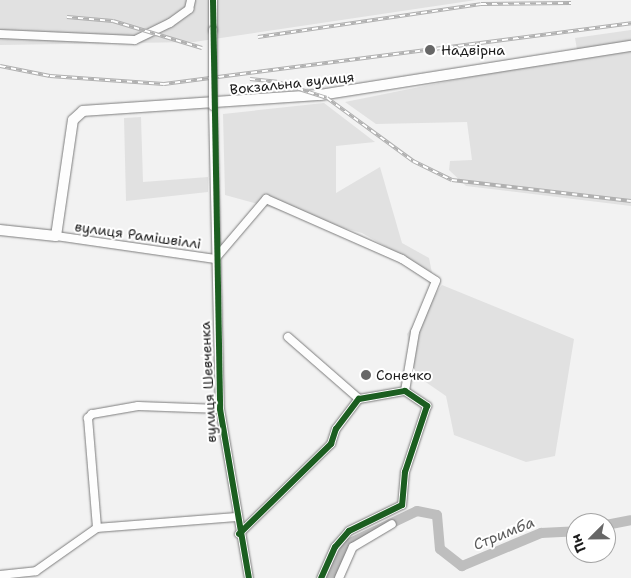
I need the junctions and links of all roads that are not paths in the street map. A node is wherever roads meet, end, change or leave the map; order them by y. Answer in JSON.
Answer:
{"nodes":[{"id":1,"x":191,"y":0,"type":"edge"},
{"id":2,"x":213,"y":0,"type":"edge"},
{"id":3,"x":0,"y":34,"type":"edge"},
{"id":4,"x":631,"y":46,"type":"edge"},
{"id":5,"x":0,"y":230,"type":"edge"},
{"id":6,"x":56,"y":236,"type":"junction"},
{"id":7,"x":215,"y":259,"type":"junction"},
{"id":8,"x":288,"y":337,"type":"dead end"},
{"id":9,"x":405,"y":391,"type":"junction"},
{"id":10,"x":359,"y":399,"type":"junction"},
{"id":11,"x":220,"y":409,"type":"junction"},
{"id":12,"x":236,"y":517,"type":"junction"},
{"id":13,"x":392,"y":524,"type":"dead end"},
{"id":14,"x":97,"y":528,"type":"junction"},
{"id":15,"x":240,"y":534,"type":"junction"},
{"id":16,"x":0,"y":575,"type":"edge"},
{"id":17,"x":249,"y":578,"type":"edge"},
{"id":18,"x":321,"y":578,"type":"edge"},
{"id":19,"x":339,"y":578,"type":"edge"}],
"edges":[{"from":1,"to":3,"type":"street"},
{"from":2,"to":7,"type":"street","name":"вулиця Шевченка","bridge":true},
{"from":4,"to":6,"type":"main road","name":"Вокзальна вулиця"},
{"from":5,"to":6,"type":"main road"},
{"from":6,"to":7,"type":"street","name":"вулиця Рамішвіллі"},
{"from":7,"to":9,"type":"street"},
{"from":7,"to":11,"type":"street","name":"вулиця Шевченка"},
{"from":8,"to":10,"type":"street"},
{"from":9,"to":10,"type":"street"},
{"from":9,"to":18,"type":"street"},
{"from":10,"to":15,"type":"street"},
{"from":11,"to":12,"type":"street","name":"вулиця Шевченка"},
{"from":11,"to":14,"type":"street"},
{"from":12,"to":14,"type":"street"},
{"from":12,"to":15,"type":"street","name":"вулиця Шевченка"},
{"from":13,"to":19,"type":"street"},
{"from":14,"to":16,"type":"street"},
{"from":15,"to":17,"type":"street","name":"вулиця Шевченка"}]}
